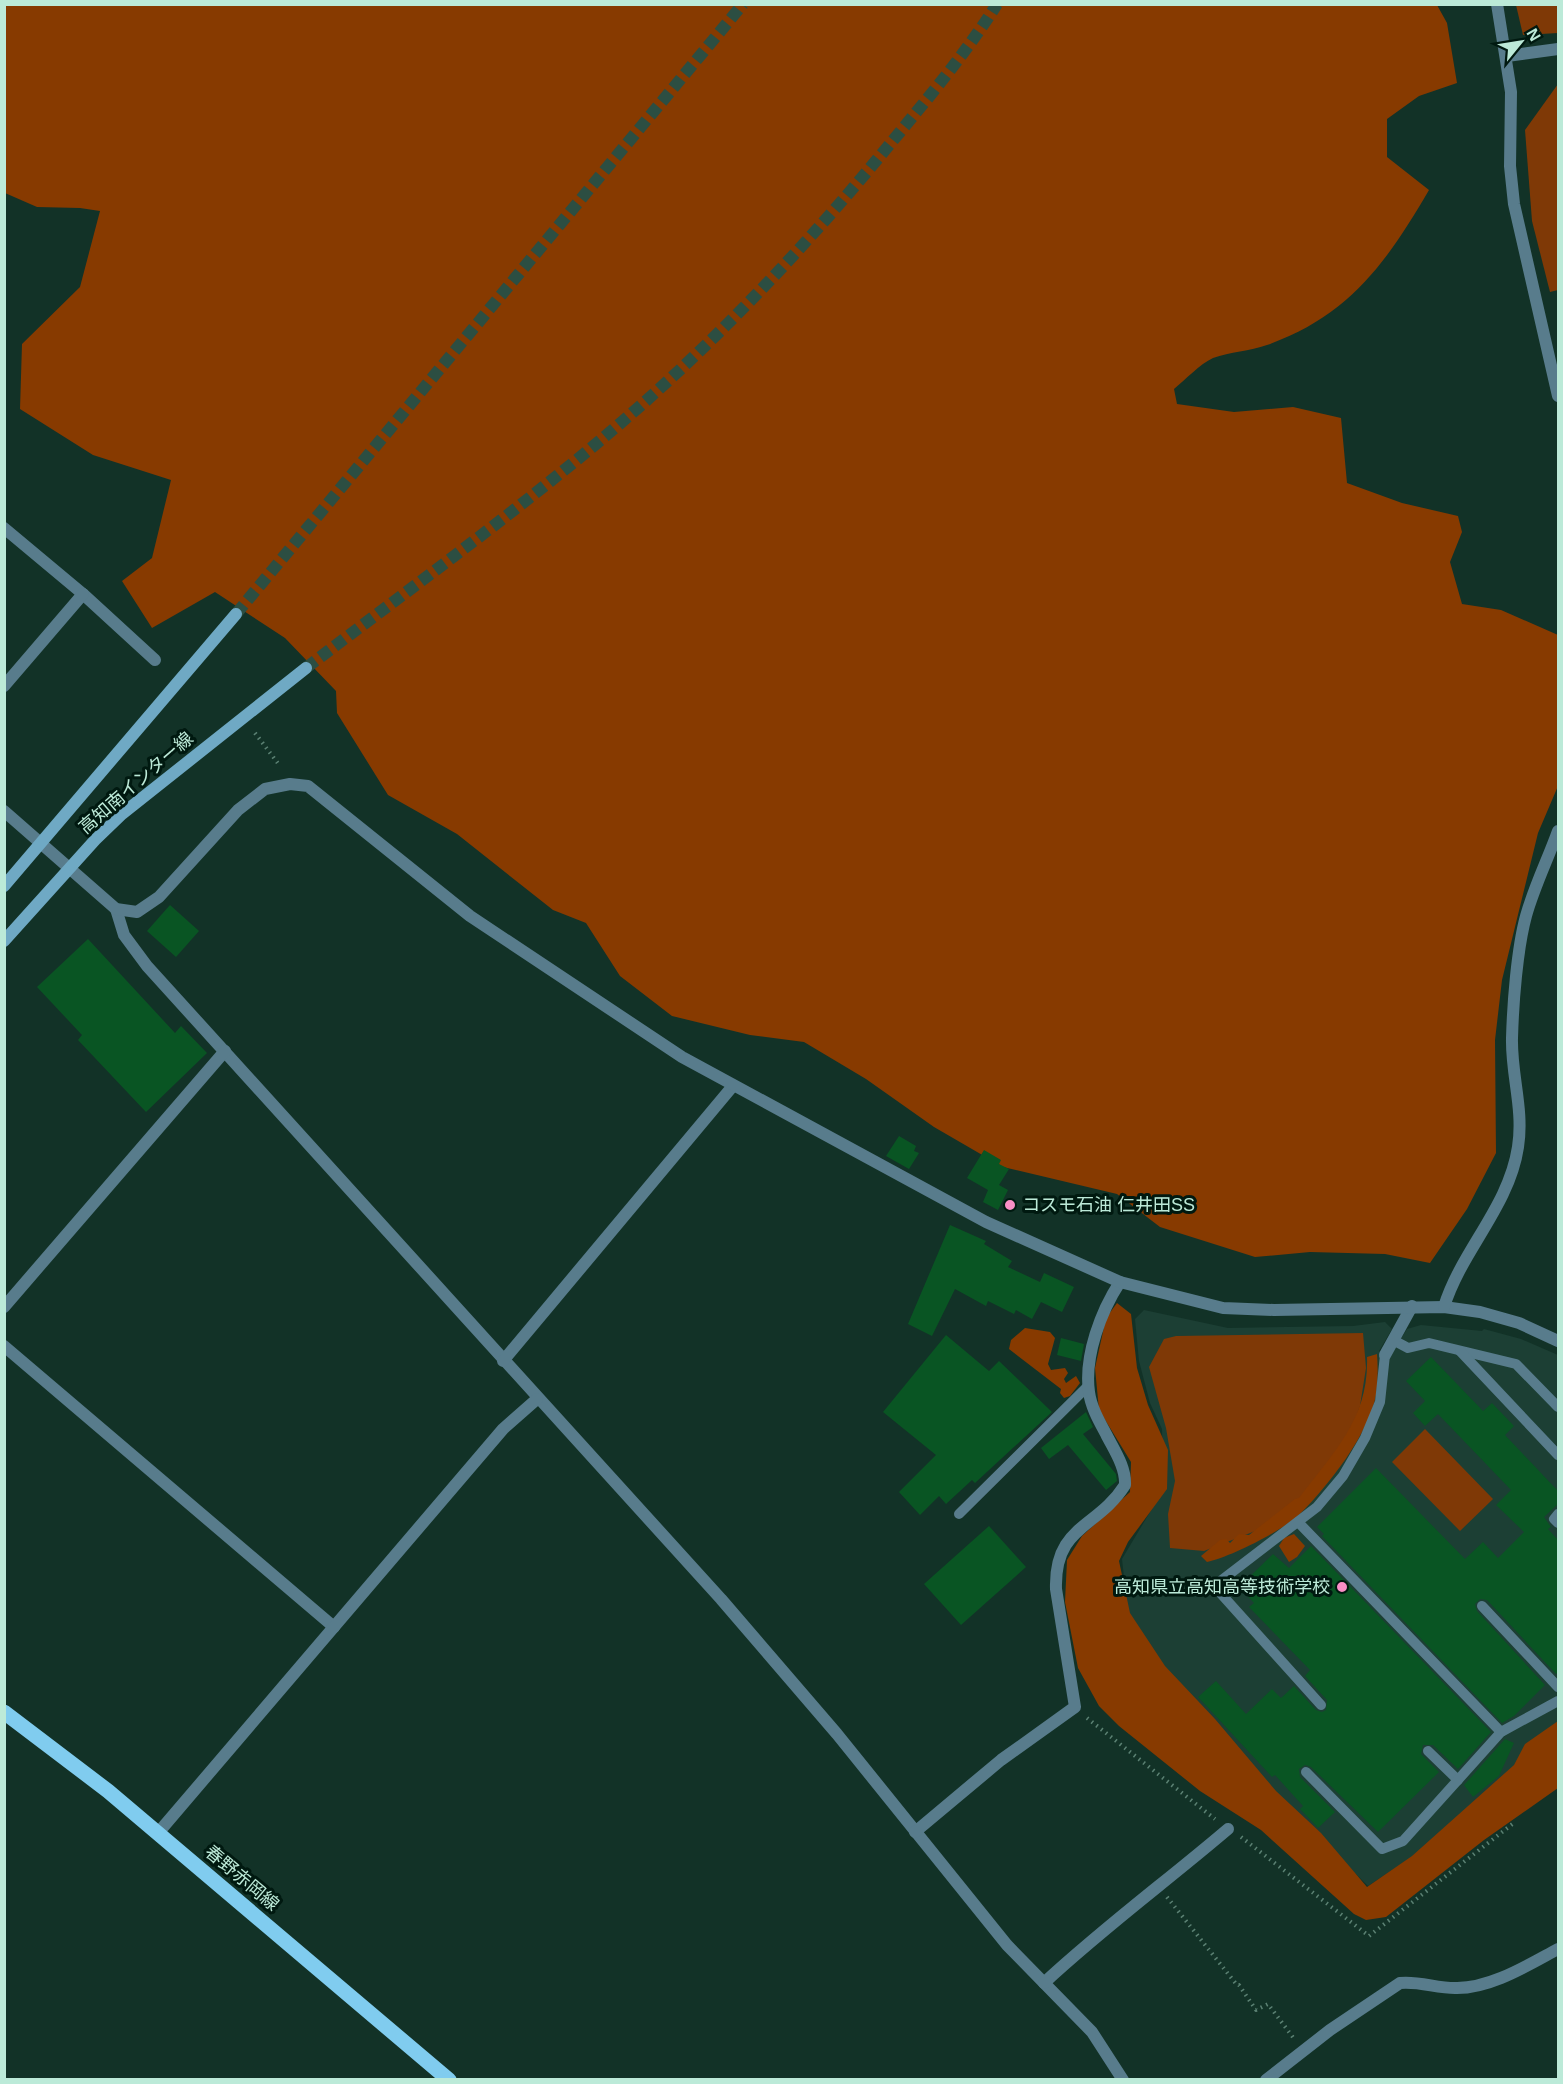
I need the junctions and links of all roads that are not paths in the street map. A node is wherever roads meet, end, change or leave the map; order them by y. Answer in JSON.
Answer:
{"nodes":[{"id":1,"x":1497,"y":4,"type":"edge"},
{"id":2,"x":1558,"y":49,"type":"edge"},
{"id":3,"x":1507,"y":56,"type":"junction"},
{"id":4,"x":1558,"y":396,"type":"edge"},
{"id":5,"x":4,"y":528,"type":"edge"},
{"id":6,"x":83,"y":594,"type":"junction"},
{"id":7,"x":236,"y":614,"type":"tunnel mouth"},
{"id":8,"x":155,"y":660,"type":"dead end"},
{"id":9,"x":306,"y":668,"type":"tunnel mouth"},
{"id":10,"x":4,"y":686,"type":"edge"},
{"id":11,"x":4,"y":811,"type":"edge"},
{"id":12,"x":1558,"y":831,"type":"edge"},
{"id":13,"x":41,"y":843,"type":"junction"},
{"id":14,"x":69,"y":868,"type":"junction"},
{"id":15,"x":4,"y":886,"type":"edge"},
{"id":16,"x":116,"y":909,"type":"junction"},
{"id":17,"x":4,"y":940,"type":"edge"},
{"id":18,"x":225,"y":1051,"type":"junction"},
{"id":19,"x":732,"y":1087,"type":"junction"},
{"id":20,"x":1120,"y":1282,"type":"junction"},
{"id":21,"x":1412,"y":1306,"type":"junction"},
{"id":22,"x":4,"y":1307,"type":"edge"},
{"id":23,"x":1444,"y":1307,"type":"junction"},
{"id":24,"x":1393,"y":1340,"type":"junction"},
{"id":25,"x":1558,"y":1341,"type":"edge"},
{"id":26,"x":4,"y":1346,"type":"edge"},
{"id":27,"x":1459,"y":1351,"type":"junction"},
{"id":28,"x":1385,"y":1355,"type":"joint"},
{"id":29,"x":503,"y":1361,"type":"junction"},
{"id":30,"x":1088,"y":1386,"type":"junction"},
{"id":31,"x":537,"y":1399,"type":"junction"},
{"id":32,"x":1558,"y":1407,"type":"edge"},
{"id":33,"x":1558,"y":1455,"type":"edge"},
{"id":34,"x":959,"y":1514,"type":"dead end"},
{"id":35,"x":1558,"y":1514,"type":"edge"},
{"id":36,"x":1298,"y":1522,"type":"junction"},
{"id":37,"x":1558,"y":1523,"type":"edge"},
{"id":38,"x":1482,"y":1606,"type":"dead end"},
{"id":39,"x":334,"y":1627,"type":"junction"},
{"id":40,"x":1558,"y":1688,"type":"edge"},
{"id":41,"x":1558,"y":1701,"type":"edge"},
{"id":42,"x":1321,"y":1705,"type":"dead end"},
{"id":43,"x":4,"y":1712,"type":"edge"},
{"id":44,"x":1501,"y":1732,"type":"junction"},
{"id":45,"x":1428,"y":1751,"type":"dead end"},
{"id":46,"x":1306,"y":1772,"type":"dead end"},
{"id":47,"x":1458,"y":1780,"type":"junction"},
{"id":48,"x":1228,"y":1829,"type":"road end"},
{"id":49,"x":915,"y":1832,"type":"junction"},
{"id":50,"x":158,"y":1833,"type":"junction"},
{"id":51,"x":1558,"y":1949,"type":"edge"},
{"id":52,"x":1044,"y":1983,"type":"junction"},
{"id":53,"x":449,"y":2079,"type":"edge"},
{"id":54,"x":1123,"y":2079,"type":"edge"},
{"id":55,"x":1266,"y":2079,"type":"edge"}],
"edges":[{"from":1,"to":3,"type":"street"},
{"from":2,"to":3,"type":"street"},
{"from":3,"to":4,"type":"street"},
{"from":5,"to":6,"type":"street"},
{"from":6,"to":8,"type":"street"},
{"from":6,"to":10,"type":"street"},
{"from":7,"to":13,"type":"main road","name":"高知南インター線"},
{"from":9,"to":14,"type":"main road","name":"高知南インター線"},
{"from":11,"to":13,"type":"street"},
{"from":12,"to":23,"type":"street"},
{"from":13,"to":14,"type":"street"},
{"from":13,"to":15,"type":"main road","name":"高知南インター線"},
{"from":14,"to":16,"type":"street"},
{"from":14,"to":17,"type":"main road","name":"高知南インター線"},
{"from":16,"to":18,"type":"street"},
{"from":16,"to":19,"type":"street"},
{"from":18,"to":22,"type":"street"},
{"from":18,"to":29,"type":"street"},
{"from":19,"to":20,"type":"street"},
{"from":19,"to":29,"type":"street"},
{"from":20,"to":21,"type":"street"},
{"from":20,"to":30,"type":"street"},
{"from":21,"to":23,"type":"street"},
{"from":21,"to":24,"type":"street"},
{"from":23,"to":25,"type":"street"},
{"from":24,"to":27,"type":"lane"},
{"from":24,"to":28,"type":"street"},
{"from":26,"to":39,"type":"street"},
{"from":27,"to":32,"type":"lane"},
{"from":27,"to":33,"type":"lane"},
{"from":28,"to":36,"type":"lane"},
{"from":29,"to":31,"type":"street"},
{"from":30,"to":34,"type":"lane"},
{"from":30,"to":49,"type":"street"},
{"from":31,"to":39,"type":"street"},
{"from":31,"to":49,"type":"street"},
{"from":35,"to":37,"type":"lane"},
{"from":36,"to":42,"type":"lane"},
{"from":36,"to":44,"type":"lane"},
{"from":38,"to":40,"type":"lane"},
{"from":39,"to":50,"type":"street"},
{"from":41,"to":44,"type":"lane"},
{"from":43,"to":50,"type":"main road","name":"春野赤岡線"},
{"from":44,"to":47,"type":"lane"},
{"from":45,"to":47,"type":"lane"},
{"from":46,"to":47,"type":"lane"},
{"from":48,"to":52,"type":"street"},
{"from":49,"to":52,"type":"street"},
{"from":50,"to":53,"type":"main road","name":"春野赤岡線"},
{"from":51,"to":55,"type":"street"},
{"from":52,"to":54,"type":"street"}]}
